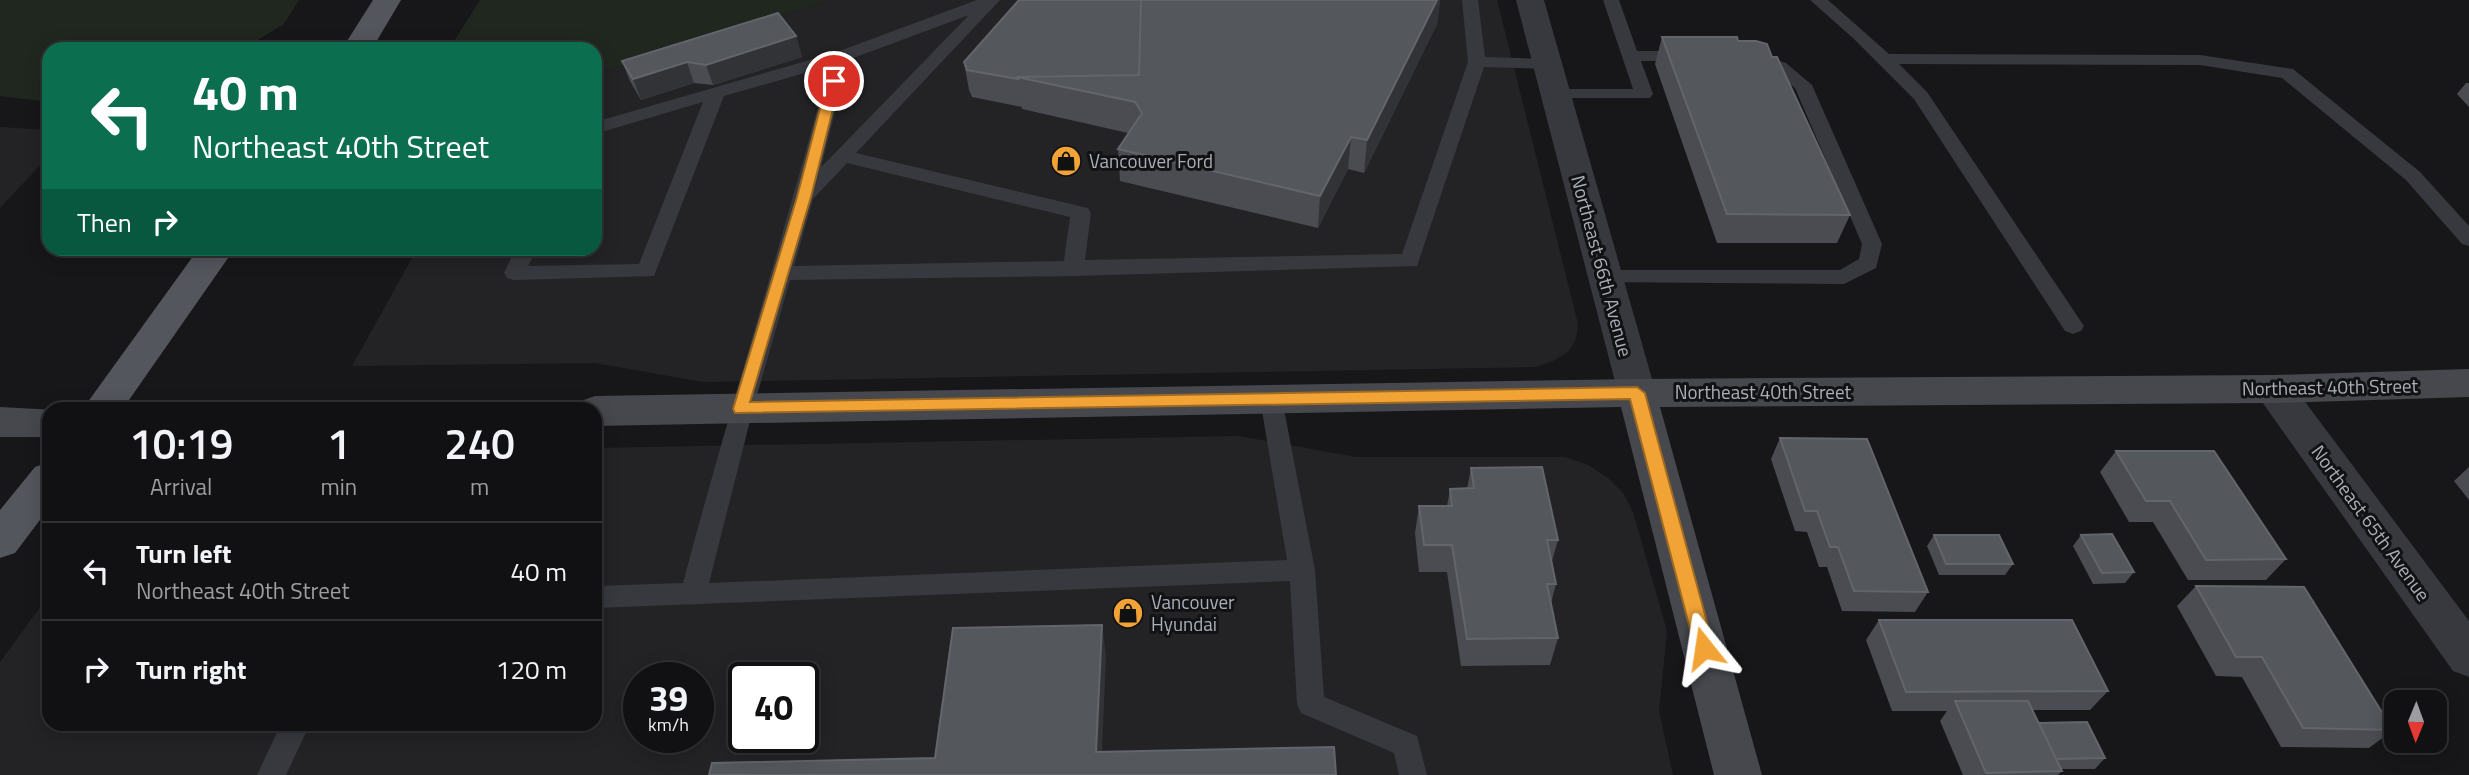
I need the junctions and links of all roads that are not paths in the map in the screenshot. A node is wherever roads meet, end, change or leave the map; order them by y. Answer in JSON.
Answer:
{"nodes":[{"id":1,"x":387,"y":0,"type":"edge"},
{"id":2,"x":992,"y":0,"type":"edge"},
{"id":3,"x":1470,"y":0,"type":"edge"},
{"id":4,"x":1530,"y":0,"type":"edge"},
{"id":5,"x":1611,"y":0,"type":"edge"},
{"id":6,"x":1818,"y":0,"type":"edge"},
{"id":7,"x":362,"y":42,"type":"edge"},
{"id":8,"x":1630,"y":56,"type":"junction"},
{"id":9,"x":1709,"y":56,"type":"edge"},
{"id":10,"x":1735,"y":56,"type":"edge"},
{"id":11,"x":839,"y":57,"type":"junction"},
{"id":12,"x":1884,"y":59,"type":"junction"},
{"id":13,"x":1477,"y":62,"type":"junction"},
{"id":14,"x":1552,"y":79,"type":"junction"},
{"id":15,"x":716,"y":93,"type":"junction"},
{"id":16,"x":602,"y":126,"type":"edge"},
{"id":17,"x":843,"y":156,"type":"junction"},
{"id":18,"x":804,"y":197,"type":"junction"},
{"id":19,"x":2469,"y":239,"type":"edge"},
{"id":20,"x":212,"y":256,"type":"edge"},
{"id":21,"x":523,"y":256,"type":"edge"},
{"id":22,"x":1073,"y":269,"type":"junction"},
{"id":23,"x":781,"y":273,"type":"junction"},
{"id":24,"x":1605,"y":277,"type":"junction"},
{"id":25,"x":2073,"y":326,"type":"dead end"},
{"id":26,"x":2469,"y":383,"type":"edge"},
{"id":27,"x":2274,"y":389,"type":"junction"},
{"id":28,"x":1637,"y":393,"type":"junction"},
{"id":29,"x":1271,"y":399,"type":"junction"},
{"id":30,"x":107,"y":402,"type":"edge"},
{"id":31,"x":741,"y":409,"type":"junction"},
{"id":32,"x":602,"y":411,"type":"edge"},
{"id":33,"x":0,"y":422,"type":"edge"},
{"id":34,"x":42,"y":422,"type":"edge"},
{"id":35,"x":42,"y":487,"type":"edge"},
{"id":36,"x":0,"y":541,"type":"edge"},
{"id":37,"x":1302,"y":570,"type":"junction"},
{"id":38,"x":692,"y":594,"type":"junction"},
{"id":39,"x":602,"y":597,"type":"edge"},
{"id":40,"x":2469,"y":657,"type":"edge"},
{"id":41,"x":293,"y":731,"type":"edge"},
{"id":42,"x":271,"y":775,"type":"edge"},
{"id":43,"x":1413,"y":775,"type":"edge"},
{"id":44,"x":1738,"y":775,"type":"edge"}],
"edges":[{"from":1,"to":7,"type":"main road"},
{"from":2,"to":11,"type":"lane"},
{"from":2,"to":17,"type":"lane"},
{"from":3,"to":13,"type":"lane"},
{"from":4,"to":14,"type":"street","name":"Northeast 66th Avenue"},
{"from":5,"to":8,"type":"lane"},
{"from":6,"to":12,"type":"lane"},
{"from":8,"to":9,"type":"lane"},
{"from":8,"to":14,"type":"lane"},
{"from":10,"to":24,"type":"lane"},
{"from":11,"to":15,"type":"lane"},
{"from":11,"to":18,"type":"lane"},
{"from":12,"to":19,"type":"lane"},
{"from":12,"to":25,"type":"lane"},
{"from":13,"to":14,"type":"lane"},
{"from":13,"to":22,"type":"lane"},
{"from":14,"to":24,"type":"street","name":"Northeast 66th Avenue"},
{"from":15,"to":16,"type":"lane"},
{"from":15,"to":21,"type":"lane"},
{"from":17,"to":18,"type":"lane"},
{"from":17,"to":22,"type":"lane"},
{"from":18,"to":23,"type":"lane"},
{"from":20,"to":30,"type":"main road"},
{"from":22,"to":23,"type":"lane"},
{"from":23,"to":31,"type":"lane"},
{"from":24,"to":28,"type":"street","name":"Northeast 66th Avenue"},
{"from":26,"to":27,"type":"street","name":"Northeast 40th Street"},
{"from":27,"to":28,"type":"street","name":"Northeast 40th Street"},
{"from":27,"to":40,"type":"street","name":"Northeast 65th Avenue"},
{"from":28,"to":29,"type":"street","name":"Northeast 40th Street"},
{"from":28,"to":44,"type":"street","name":"Northeast 66th Avenue"},
{"from":29,"to":31,"type":"street","name":"Northeast 40th Street"},
{"from":29,"to":37,"type":"lane"},
{"from":31,"to":32,"type":"street","name":"Northeast 40th Street"},
{"from":31,"to":38,"type":"lane"},
{"from":33,"to":34,"type":"street"},
{"from":35,"to":36,"type":"main road"},
{"from":37,"to":38,"type":"lane"},
{"from":37,"to":43,"type":"lane"},
{"from":38,"to":39,"type":"lane"},
{"from":41,"to":42,"type":"lane"}]}
